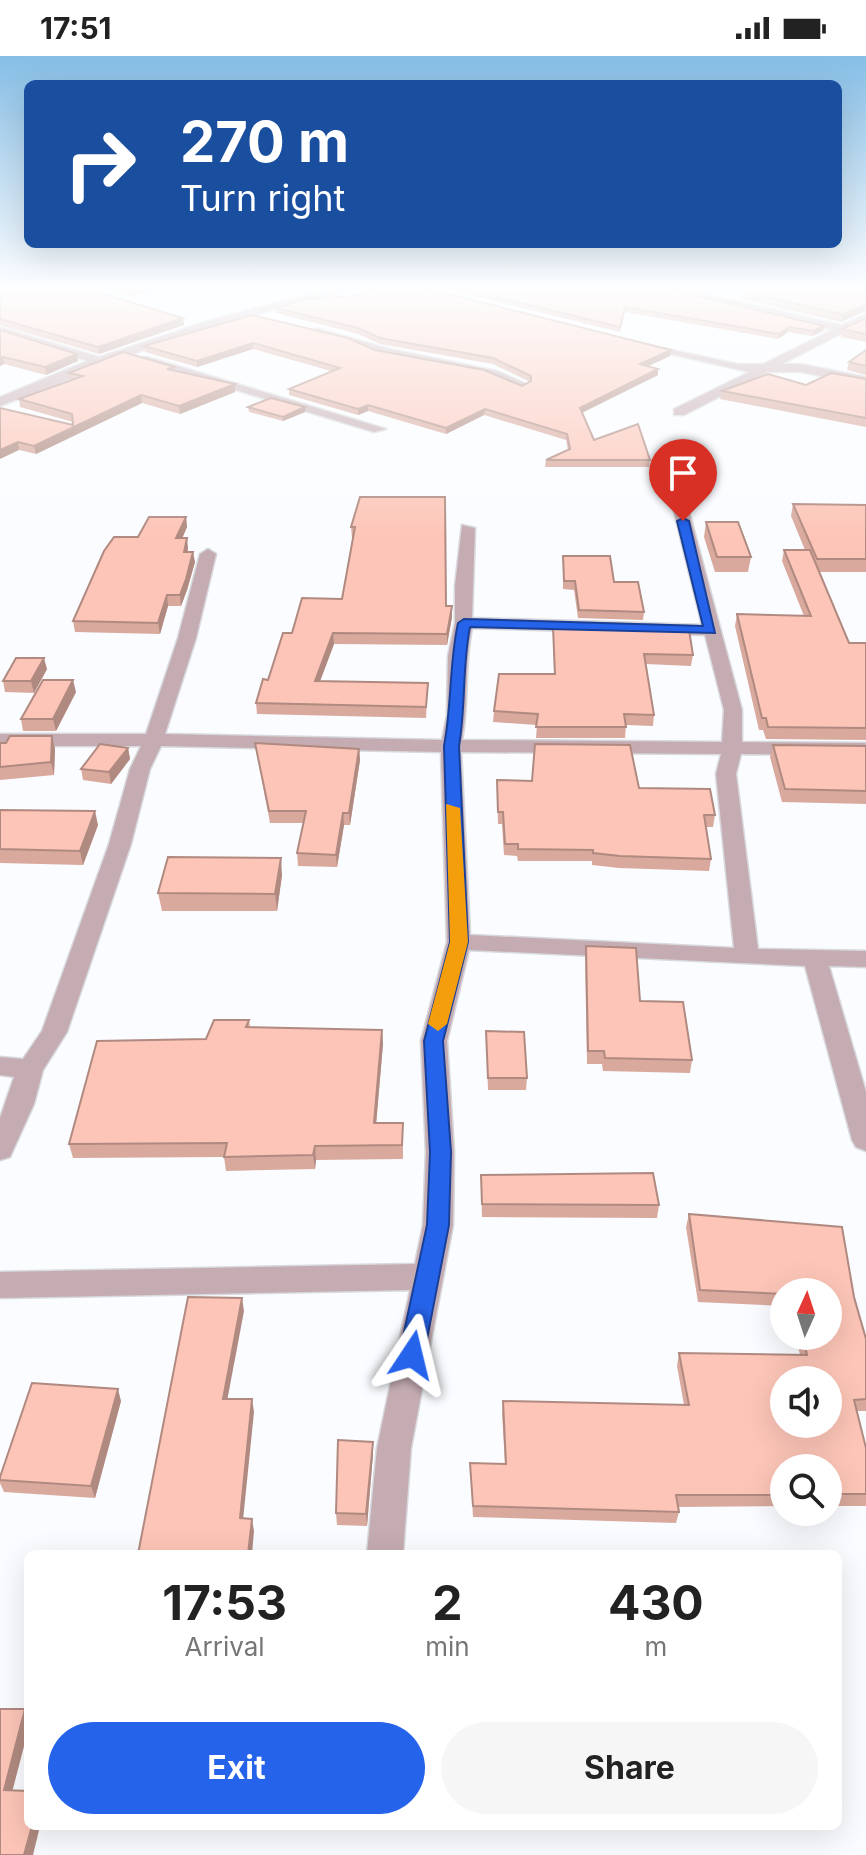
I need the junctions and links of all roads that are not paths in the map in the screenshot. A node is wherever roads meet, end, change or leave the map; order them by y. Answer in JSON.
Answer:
{"nodes":[{"id":1,"x":77,"y":370,"type":"edge"},
{"id":2,"x":182,"y":370,"type":"edge"},
{"id":3,"x":488,"y":370,"type":"edge"},
{"id":4,"x":762,"y":370,"type":"edge"},
{"id":5,"x":810,"y":370,"type":"edge"},
{"id":6,"x":866,"y":381,"type":"edge"},
{"id":7,"x":523,"y":385,"type":"edge"},
{"id":8,"x":0,"y":402,"type":"edge"},
{"id":9,"x":679,"y":412,"type":"dead end"},
{"id":10,"x":379,"y":429,"type":"dead end"},
{"id":11,"x":670,"y":467,"type":"dead end"},
{"id":12,"x":467,"y":528,"type":"dead end"},
{"id":13,"x":208,"y":554,"type":"dead end"},
{"id":14,"x":464,"y":623,"type":"junction"},
{"id":15,"x":710,"y":630,"type":"junction"},
{"id":16,"x":154,"y":739,"type":"junction"},
{"id":17,"x":0,"y":740,"type":"edge"},
{"id":18,"x":451,"y":746,"type":"junction"},
{"id":19,"x":866,"y":749,"type":"edge"},
{"id":20,"x":732,"y":750,"type":"junction"},
{"id":21,"x":459,"y":942,"type":"junction"},
{"id":22,"x":747,"y":957,"type":"junction"},
{"id":23,"x":815,"y":959,"type":"junction"},
{"id":24,"x":866,"y":959,"type":"edge"},
{"id":25,"x":0,"y":1066,"type":"edge"},
{"id":26,"x":30,"y":1069,"type":"junction"},
{"id":27,"x":866,"y":1140,"type":"edge"},
{"id":28,"x":0,"y":1149,"type":"edge"},
{"id":29,"x":425,"y":1277,"type":"junction"},
{"id":30,"x":0,"y":1285,"type":"edge"},
{"id":31,"x":385,"y":1550,"type":"edge"}],
"edges":[{"from":1,"to":8,"type":"street"},
{"from":2,"to":10,"type":"street"},
{"from":3,"to":7,"type":"street"},
{"from":4,"to":9,"type":"street"},
{"from":5,"to":6,"type":"street"},
{"from":11,"to":15,"type":"street"},
{"from":12,"to":14,"type":"street"},
{"from":13,"to":16,"type":"street"},
{"from":14,"to":15,"type":"street"},
{"from":14,"to":18,"type":"street"},
{"from":15,"to":20,"type":"street"},
{"from":16,"to":17,"type":"street"},
{"from":16,"to":18,"type":"street"},
{"from":16,"to":26,"type":"street"},
{"from":18,"to":20,"type":"street"},
{"from":18,"to":21,"type":"street"},
{"from":19,"to":20,"type":"street"},
{"from":20,"to":22,"type":"street"},
{"from":21,"to":22,"type":"street"},
{"from":21,"to":29,"type":"street"},
{"from":22,"to":23,"type":"street"},
{"from":23,"to":24,"type":"street"},
{"from":23,"to":27,"type":"street"},
{"from":25,"to":26,"type":"street"},
{"from":26,"to":28,"type":"street"},
{"from":29,"to":30,"type":"street"},
{"from":29,"to":31,"type":"street"}]}
